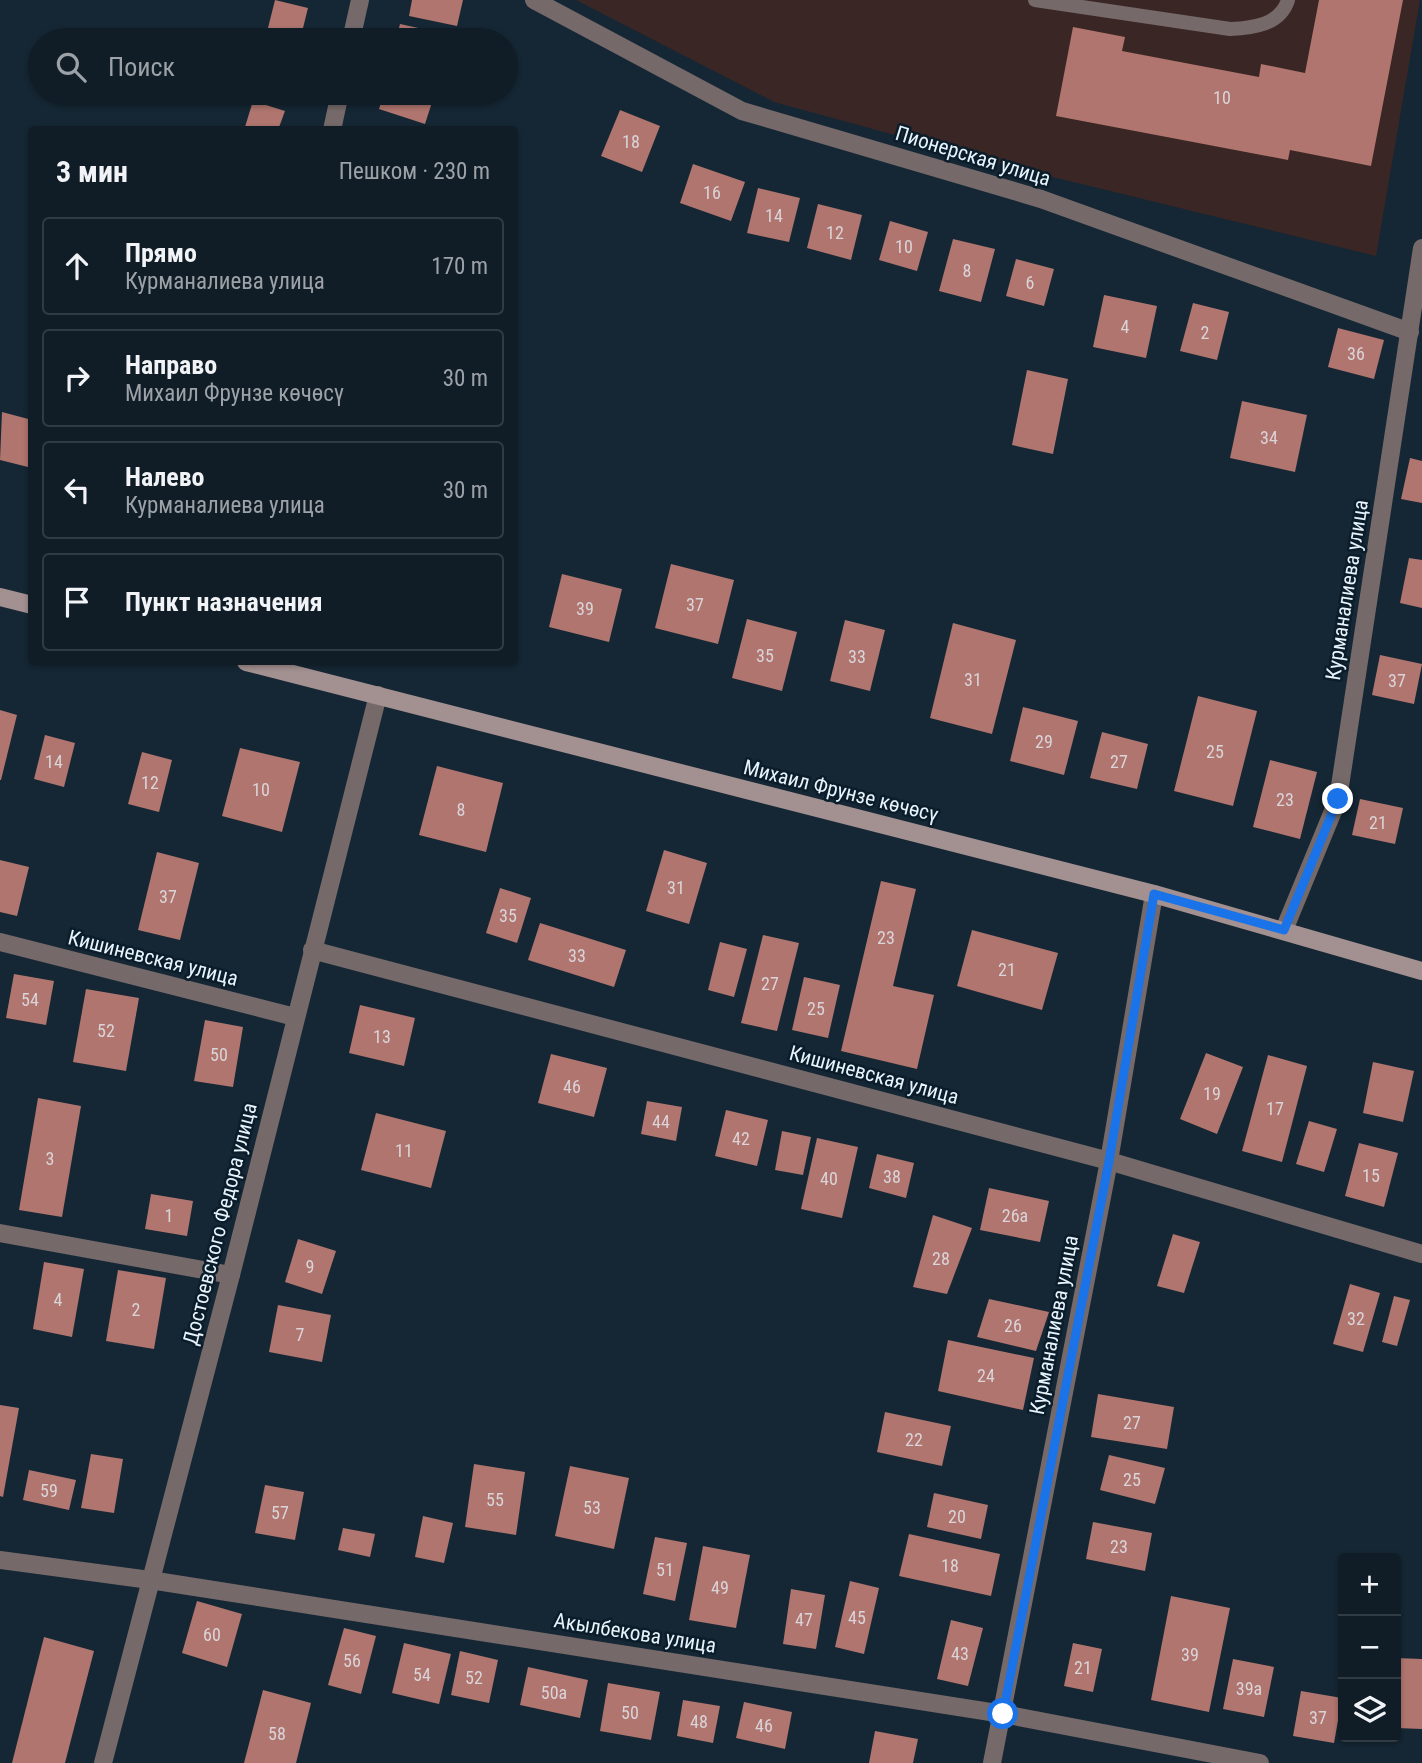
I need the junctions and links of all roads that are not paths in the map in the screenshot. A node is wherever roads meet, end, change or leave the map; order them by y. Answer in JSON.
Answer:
{"nodes":[{"id":1,"x":360,"y":0,"type":"edge"},
{"id":2,"x":534,"y":0,"type":"edge"},
{"id":3,"x":1035,"y":0,"type":"edge"},
{"id":4,"x":1288,"y":0,"type":"edge"},
{"id":5,"x":354,"y":28,"type":"edge"},
{"id":6,"x":337,"y":105,"type":"edge"},
{"id":7,"x":333,"y":126,"type":"edge"},
{"id":8,"x":1422,"y":248,"type":"edge"},
{"id":9,"x":1410,"y":332,"type":"junction"},
{"id":10,"x":0,"y":597,"type":"edge"},
{"id":11,"x":28,"y":605,"type":"edge"},
{"id":12,"x":258,"y":665,"type":"edge"},
{"id":13,"x":378,"y":695,"type":"junction"},
{"id":14,"x":1154,"y":894,"type":"junction"},
{"id":15,"x":1284,"y":930,"type":"junction"},
{"id":16,"x":0,"y":942,"type":"edge"},
{"id":17,"x":312,"y":950,"type":"junction"},
{"id":18,"x":1422,"y":971,"type":"edge"},
{"id":19,"x":295,"y":1017,"type":"junction"},
{"id":20,"x":1109,"y":1161,"type":"junction"},
{"id":21,"x":0,"y":1233,"type":"edge"},
{"id":22,"x":1422,"y":1254,"type":"edge"},
{"id":23,"x":231,"y":1275,"type":"junction"},
{"id":24,"x":0,"y":1560,"type":"edge"},
{"id":25,"x":150,"y":1580,"type":"junction"},
{"id":26,"x":1003,"y":1714,"type":"junction"},
{"id":27,"x":103,"y":1763,"type":"edge"},
{"id":28,"x":992,"y":1763,"type":"edge"},
{"id":29,"x":1260,"y":1763,"type":"edge"}],
"edges":[{"from":1,"to":5,"type":"street"},
{"from":2,"to":9,"type":"street","name":"Пионерская улица"},
{"from":3,"to":4,"type":"lane"},
{"from":6,"to":7,"type":"street"},
{"from":8,"to":9,"type":"street","name":"Курманалиева улица"},
{"from":9,"to":15,"type":"street","name":"Курманалиева улица"},
{"from":10,"to":11,"type":"main road"},
{"from":12,"to":13,"type":"main road","name":"Михаил Фрунзе көчөсү"},
{"from":13,"to":14,"type":"main road","name":"Михаил Фрунзе көчөсү"},
{"from":13,"to":17,"type":"street","name":"Достоевского Федора улица"},
{"from":14,"to":15,"type":"main road","name":"Михаил Фрунзе көчөсү"},
{"from":14,"to":20,"type":"street","name":"Курманалиева улица"},
{"from":15,"to":18,"type":"main road","name":"Михаил Фрунзе көчөсү"},
{"from":16,"to":19,"type":"street","name":"Кишиневская улица"},
{"from":17,"to":19,"type":"street","name":"Достоевского Федора улица"},
{"from":17,"to":20,"type":"street","name":"Кишиневская улица"},
{"from":19,"to":23,"type":"street","name":"Достоевского Федора улица"},
{"from":20,"to":22,"type":"street","name":"Кишиневская улица"},
{"from":20,"to":26,"type":"street","name":"Курманалиева улица"},
{"from":21,"to":23,"type":"street"},
{"from":23,"to":25,"type":"street","name":"Достоевского Федора улица"},
{"from":24,"to":25,"type":"street","name":"Акылбекова улица"},
{"from":25,"to":26,"type":"street","name":"Акылбекова улица"},
{"from":25,"to":27,"type":"street","name":"Достоевского Федора улица"},
{"from":26,"to":28,"type":"street","name":"Курманалиева улица"},
{"from":26,"to":29,"type":"street","name":"Акылбекова улица"}]}
